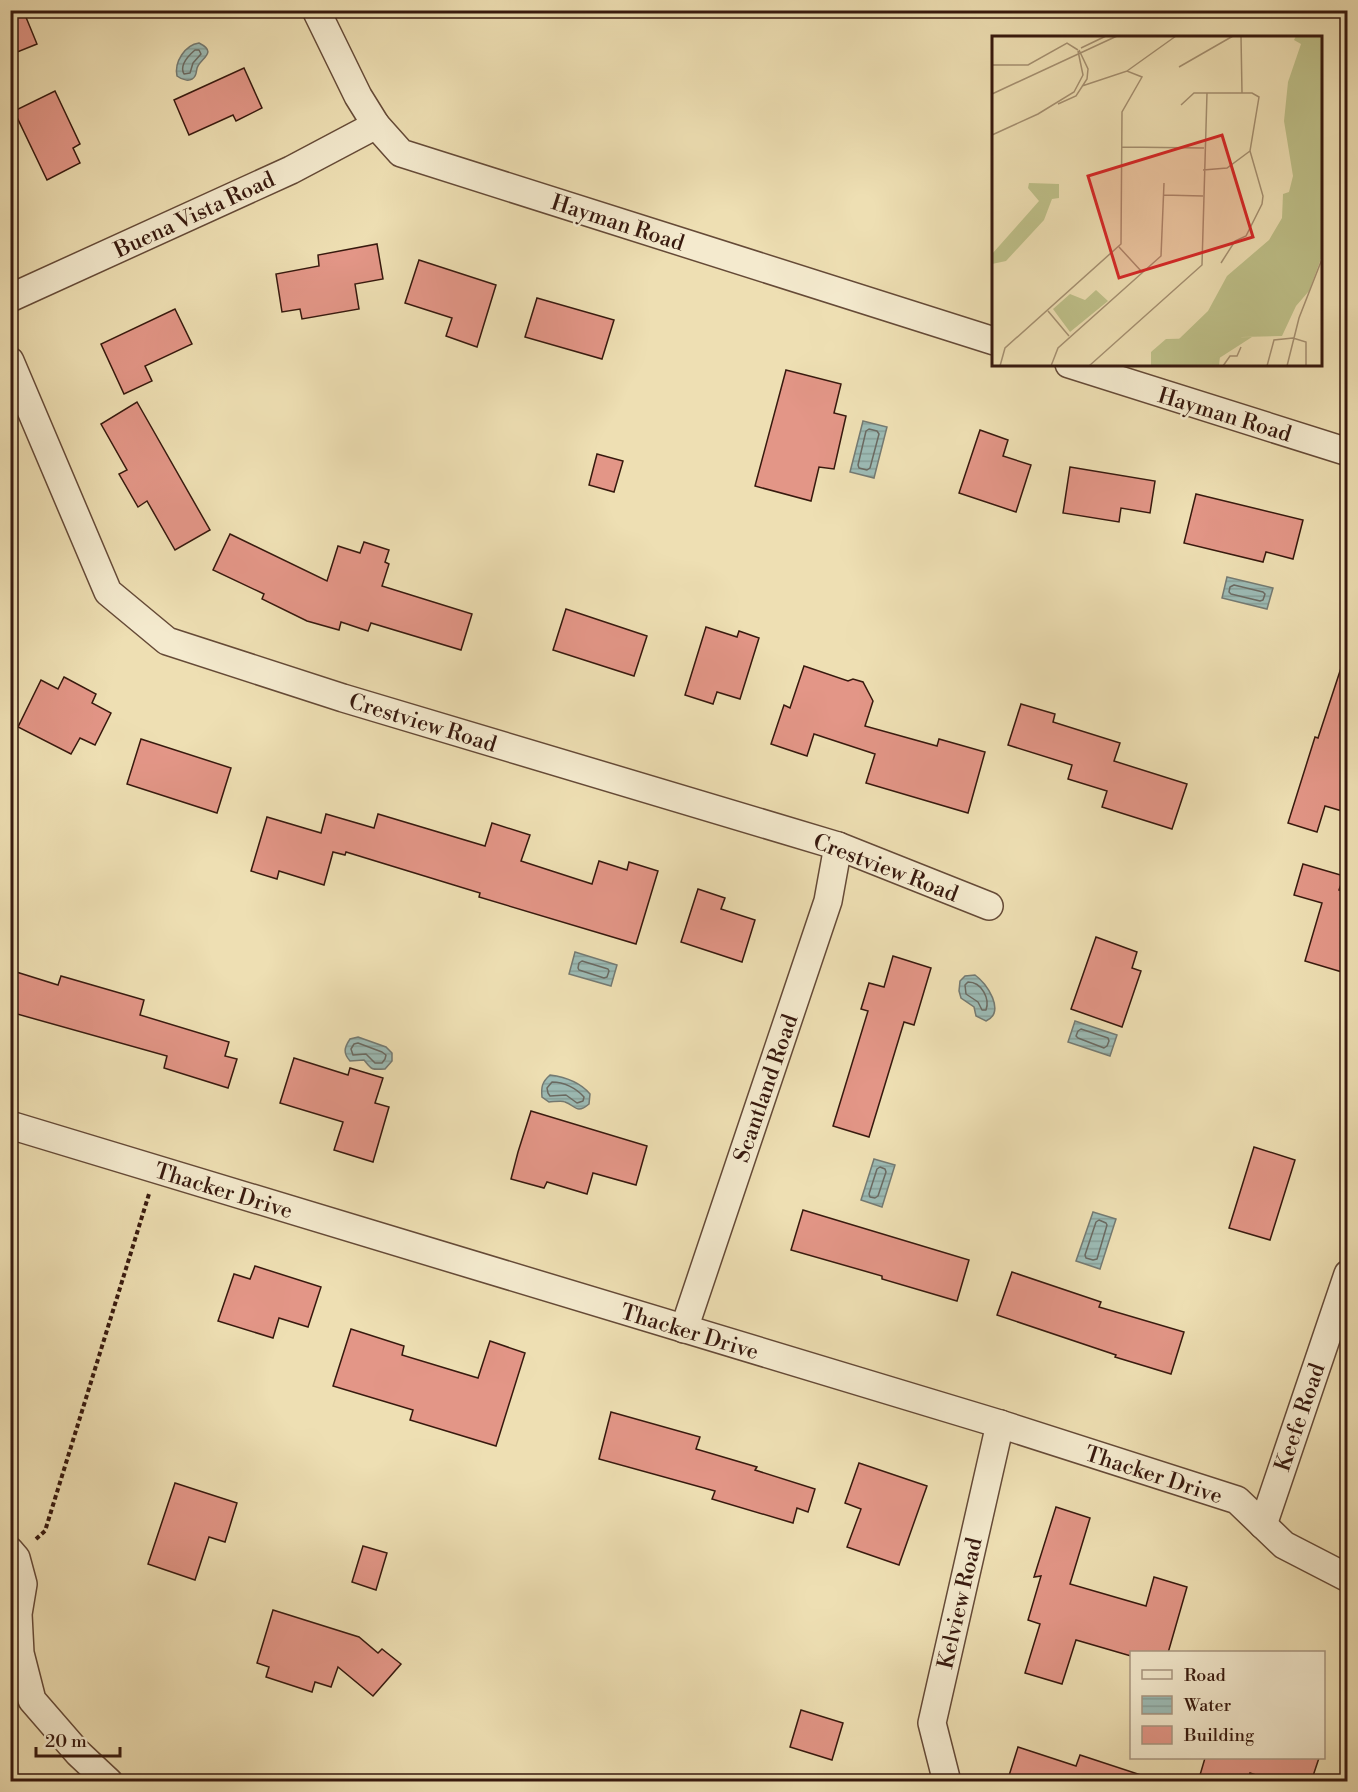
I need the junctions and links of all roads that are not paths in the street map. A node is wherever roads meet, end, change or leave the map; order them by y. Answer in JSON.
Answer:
{"nodes":[{"id":1,"x":316,"y":10,"type":"edge"},
{"id":2,"x":376,"y":125,"type":"junction"},
{"id":3,"x":10,"y":298,"type":"edge"},
{"id":4,"x":992,"y":341,"type":"edge"},
{"id":5,"x":10,"y":361,"type":"edge"},
{"id":6,"x":1075,"y":366,"type":"edge"},
{"id":7,"x":1347,"y":452,"type":"edge"},
{"id":8,"x":838,"y":846,"type":"junction"},
{"id":9,"x":989,"y":906,"type":"dead end"},
{"id":10,"x":10,"y":1125,"type":"edge"},
{"id":11,"x":1347,"y":1275,"type":"edge"},
{"id":12,"x":684,"y":1329,"type":"junction"},
{"id":13,"x":1000,"y":1424,"type":"junction"},
{"id":14,"x":1263,"y":1525,"type":"junction"},
{"id":15,"x":13,"y":1554,"type":"edge"},
{"id":16,"x":1347,"y":1578,"type":"edge"},
{"id":17,"x":109,"y":1782,"type":"edge"},
{"id":18,"x":947,"y":1782,"type":"edge"}],
"edges":[{"from":1,"to":2,"type":"street","name":"Hayman Road"},
{"from":2,"to":3,"type":"street","name":"Buena Vista Road"},
{"from":2,"to":4,"type":"street","name":"Hayman Road"},
{"from":5,"to":8,"type":"street","name":"Crestview Road"},
{"from":6,"to":7,"type":"street","name":"Hayman Road"},
{"from":8,"to":9,"type":"street","name":"Crestview Road"},
{"from":8,"to":12,"type":"street","name":"Scantland Road"},
{"from":10,"to":12,"type":"street","name":"Thacker Drive"},
{"from":11,"to":14,"type":"street","name":"Keefe Road"},
{"from":12,"to":13,"type":"street","name":"Thacker Drive"},
{"from":13,"to":14,"type":"street","name":"Thacker Drive"},
{"from":13,"to":18,"type":"street","name":"Kelview Road"},
{"from":14,"to":16,"type":"street","name":"Thacker Drive"},
{"from":15,"to":17,"type":"street"}]}
